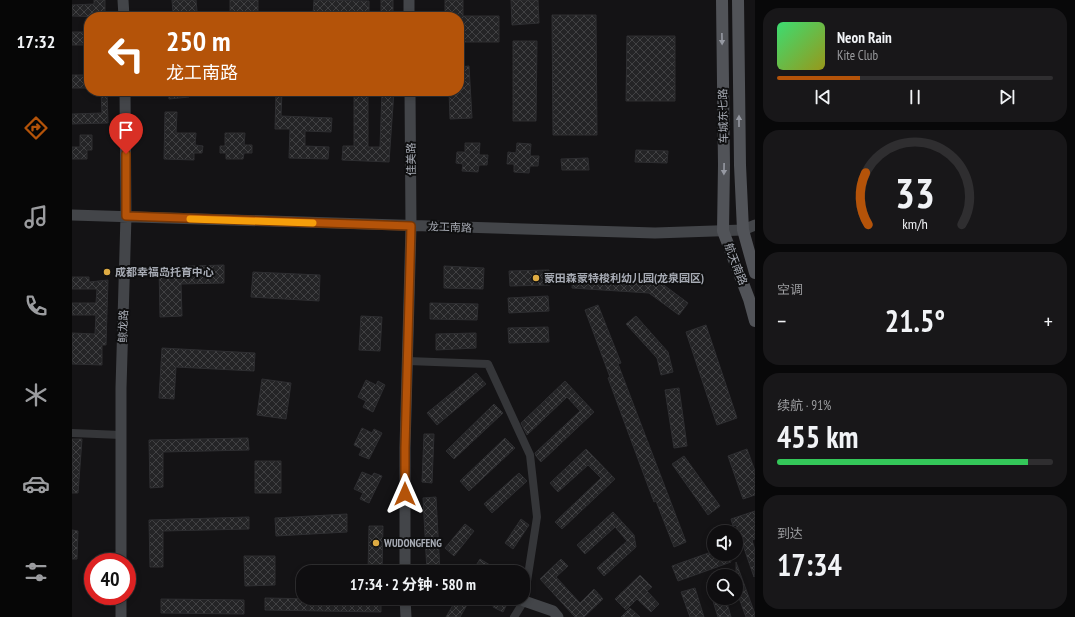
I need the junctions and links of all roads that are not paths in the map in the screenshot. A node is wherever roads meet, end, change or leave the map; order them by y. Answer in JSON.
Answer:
{"nodes":[{"id":1,"x":124,"y":0,"type":"edge"},
{"id":2,"x":409,"y":0,"type":"edge"},
{"id":3,"x":722,"y":0,"type":"edge"},
{"id":4,"x":738,"y":0,"type":"edge"},
{"id":5,"x":124,"y":12,"type":"edge"},
{"id":6,"x":409,"y":12,"type":"edge"},
{"id":7,"x":125,"y":96,"type":"edge"},
{"id":8,"x":410,"y":96,"type":"edge"},
{"id":9,"x":72,"y":215,"type":"edge"},
{"id":10,"x":126,"y":216,"type":"junction"},
{"id":11,"x":411,"y":226,"type":"junction"},
{"id":12,"x":755,"y":226,"type":"edge"},
{"id":13,"x":743,"y":230,"type":"junction"},
{"id":14,"x":723,"y":231,"type":"junction"},
{"id":15,"x":755,"y":273,"type":"edge"},
{"id":16,"x":755,"y":321,"type":"edge"},
{"id":17,"x":408,"y":361,"type":"junction"},
{"id":18,"x":72,"y":434,"type":"edge"},
{"id":19,"x":121,"y":435,"type":"junction"},
{"id":20,"x":121,"y":553,"type":"edge"},
{"id":21,"x":405,"y":565,"type":"edge"},
{"id":22,"x":530,"y":565,"type":"edge"},
{"id":23,"x":530,"y":603,"type":"edge"},
{"id":24,"x":121,"y":605,"type":"edge"},
{"id":25,"x":405,"y":605,"type":"edge"},
{"id":26,"x":522,"y":605,"type":"edge"},
{"id":27,"x":121,"y":617,"type":"edge"},
{"id":28,"x":406,"y":617,"type":"edge"},
{"id":29,"x":514,"y":617,"type":"edge"},
{"id":30,"x":558,"y":617,"type":"edge"}],
"edges":[{"from":1,"to":5,"type":"street"},
{"from":2,"to":6,"type":"street"},
{"from":3,"to":14,"type":"main road","name":"车城东七路","one_way":true},
{"from":13,"to":4,"type":"main road","name":"车城东七路","one_way":true},
{"from":7,"to":10,"type":"street","name":"鲸龙路"},
{"from":8,"to":11,"type":"street","name":"佳美路"},
{"from":9,"to":10,"type":"street","name":"龙工南路"},
{"from":10,"to":11,"type":"street","name":"龙工南路"},
{"from":10,"to":19,"type":"street","name":"鲸龙路"},
{"from":11,"to":14,"type":"street","name":"龙工南路"},
{"from":11,"to":17,"type":"street","name":"佳美路"},
{"from":12,"to":13,"type":"street","name":"龙工南路"},
{"from":13,"to":14,"type":"street","name":"龙工南路"},
{"from":13,"to":15,"type":"main road","name":"航天南路"},
{"from":14,"to":16,"type":"main road","name":"航天南路"},
{"from":17,"to":21,"type":"street","name":"佳美路"},
{"from":17,"to":22,"type":"street"},
{"from":18,"to":19,"type":"street"},
{"from":19,"to":20,"type":"street","name":"鲸龙路"},
{"from":23,"to":30,"type":"street"},
{"from":24,"to":27,"type":"street"},
{"from":25,"to":28,"type":"street"},
{"from":26,"to":29,"type":"street"}]}
